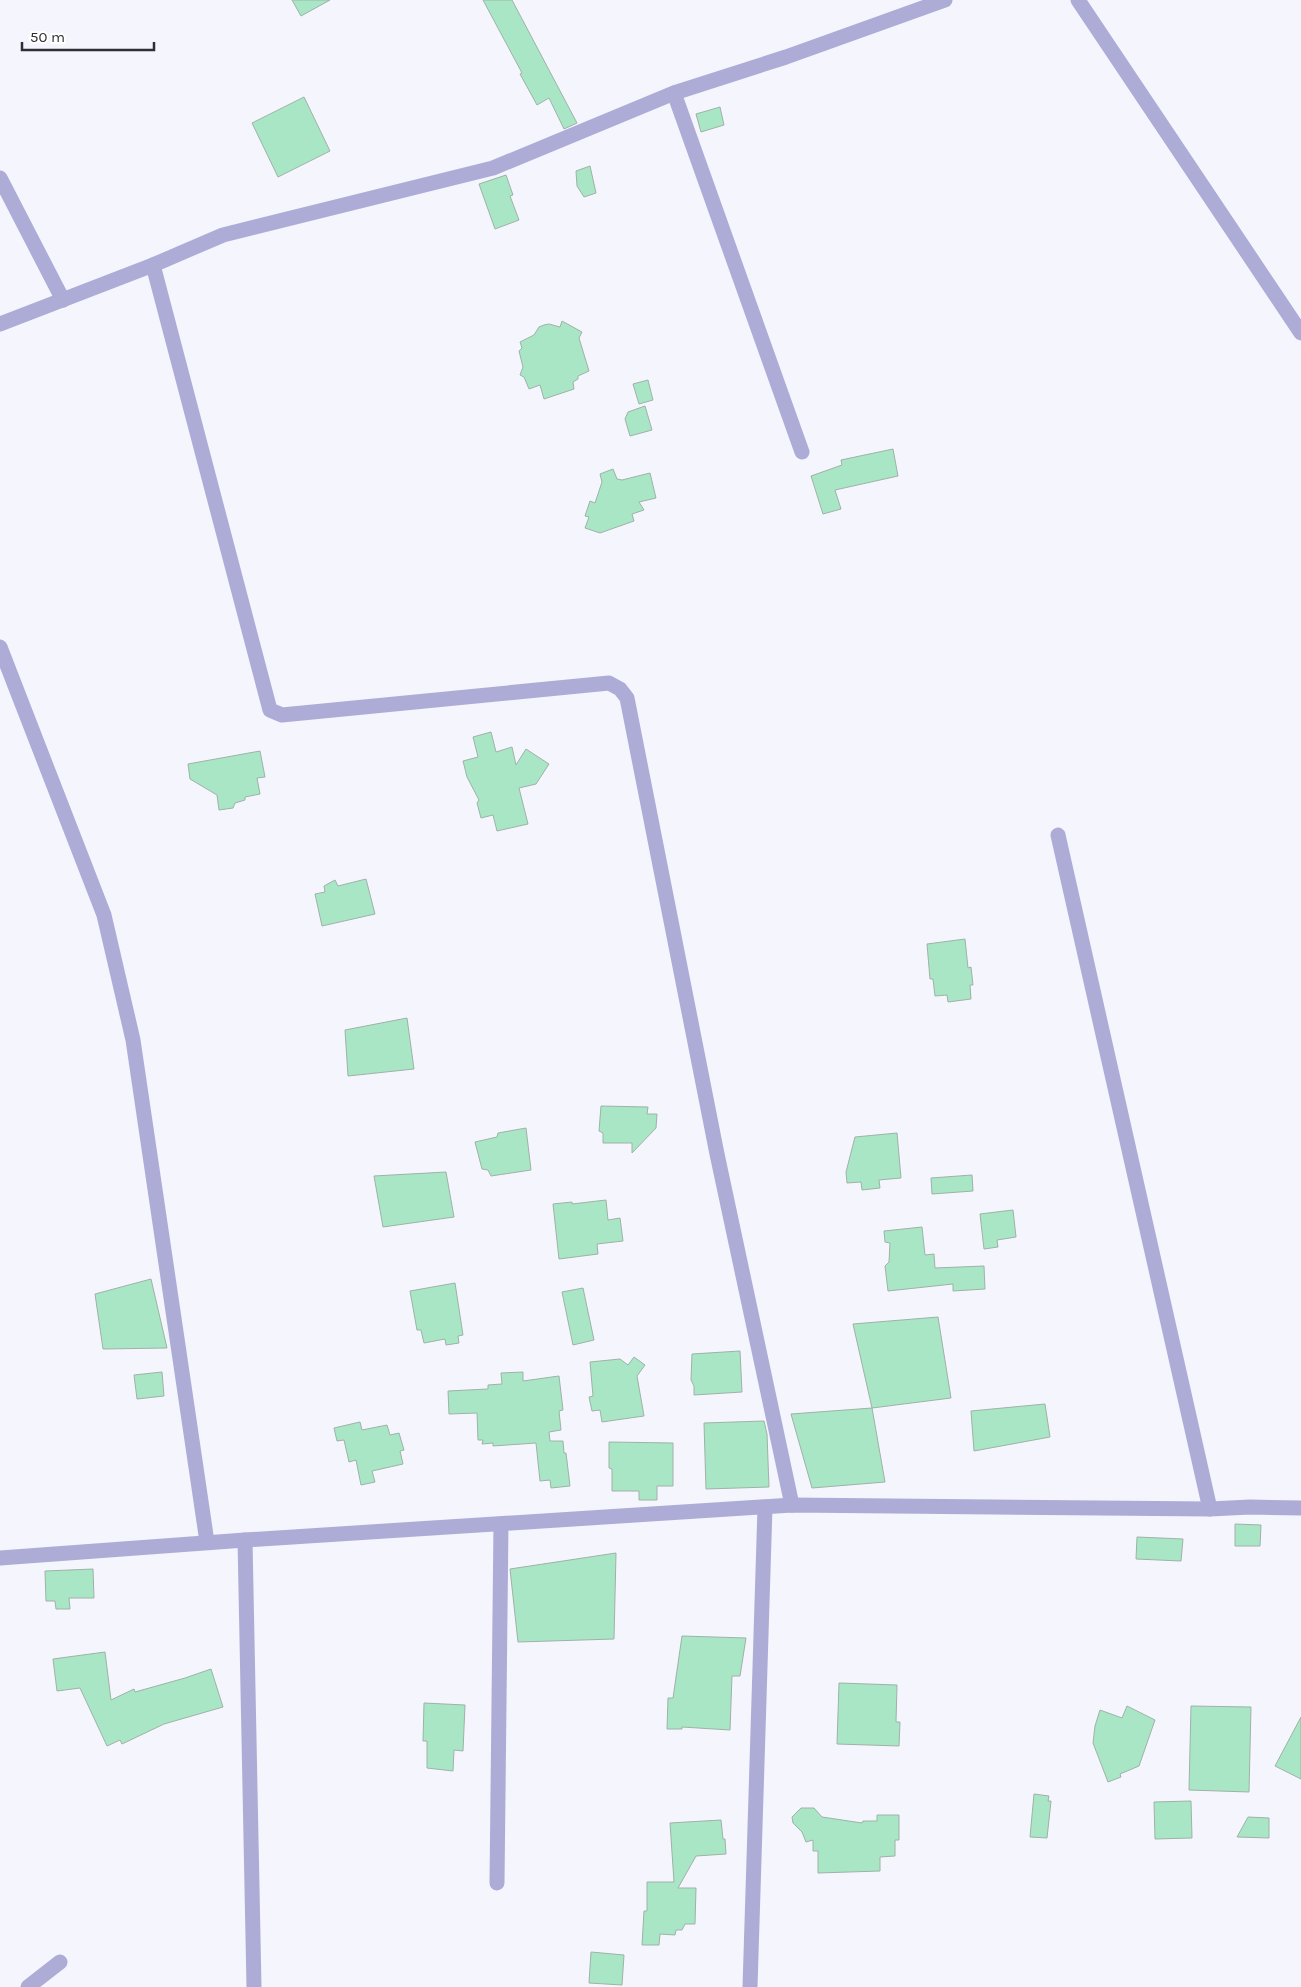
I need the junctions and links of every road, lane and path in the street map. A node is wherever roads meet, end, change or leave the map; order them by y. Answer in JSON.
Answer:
{"nodes":[{"id":1,"x":945,"y":0,"type":"edge"},
{"id":2,"x":1078,"y":0,"type":"edge"},
{"id":3,"x":674,"y":93,"type":"junction"},
{"id":4,"x":0,"y":178,"type":"edge"},
{"id":5,"x":154,"y":265,"type":"junction"},
{"id":6,"x":63,"y":300,"type":"junction"},
{"id":7,"x":0,"y":324,"type":"edge"},
{"id":8,"x":1301,"y":333,"type":"edge"},
{"id":9,"x":802,"y":452,"type":"dead end"},
{"id":10,"x":0,"y":647,"type":"edge"},
{"id":11,"x":1058,"y":835,"type":"dead end"},
{"id":12,"x":792,"y":1506,"type":"junction"},
{"id":13,"x":765,"y":1507,"type":"junction"},
{"id":14,"x":1301,"y":1508,"type":"edge"},
{"id":15,"x":1210,"y":1509,"type":"junction"},
{"id":16,"x":501,"y":1524,"type":"junction"},
{"id":17,"x":245,"y":1540,"type":"junction"},
{"id":18,"x":208,"y":1542,"type":"junction"},
{"id":19,"x":0,"y":1558,"type":"edge"},
{"id":20,"x":497,"y":1883,"type":"dead end"},
{"id":21,"x":60,"y":1962,"type":"dead end"},
{"id":22,"x":28,"y":1987,"type":"edge"},
{"id":23,"x":254,"y":1987,"type":"edge"},
{"id":24,"x":750,"y":1987,"type":"edge"}],
"edges":[{"from":1,"to":3,"type":"street"},
{"from":2,"to":8,"type":"street"},
{"from":3,"to":5,"type":"street"},
{"from":3,"to":9,"type":"street"},
{"from":4,"to":6,"type":"street"},
{"from":5,"to":6,"type":"street"},
{"from":5,"to":12,"type":"street"},
{"from":6,"to":7,"type":"street"},
{"from":10,"to":18,"type":"street"},
{"from":11,"to":15,"type":"street"},
{"from":12,"to":13,"type":"street"},
{"from":12,"to":15,"type":"street"},
{"from":13,"to":16,"type":"street"},
{"from":13,"to":24,"type":"street"},
{"from":14,"to":15,"type":"street"},
{"from":16,"to":17,"type":"street"},
{"from":16,"to":20,"type":"street"},
{"from":17,"to":18,"type":"street"},
{"from":17,"to":23,"type":"street"},
{"from":18,"to":19,"type":"street"},
{"from":21,"to":22,"type":"street"}]}
